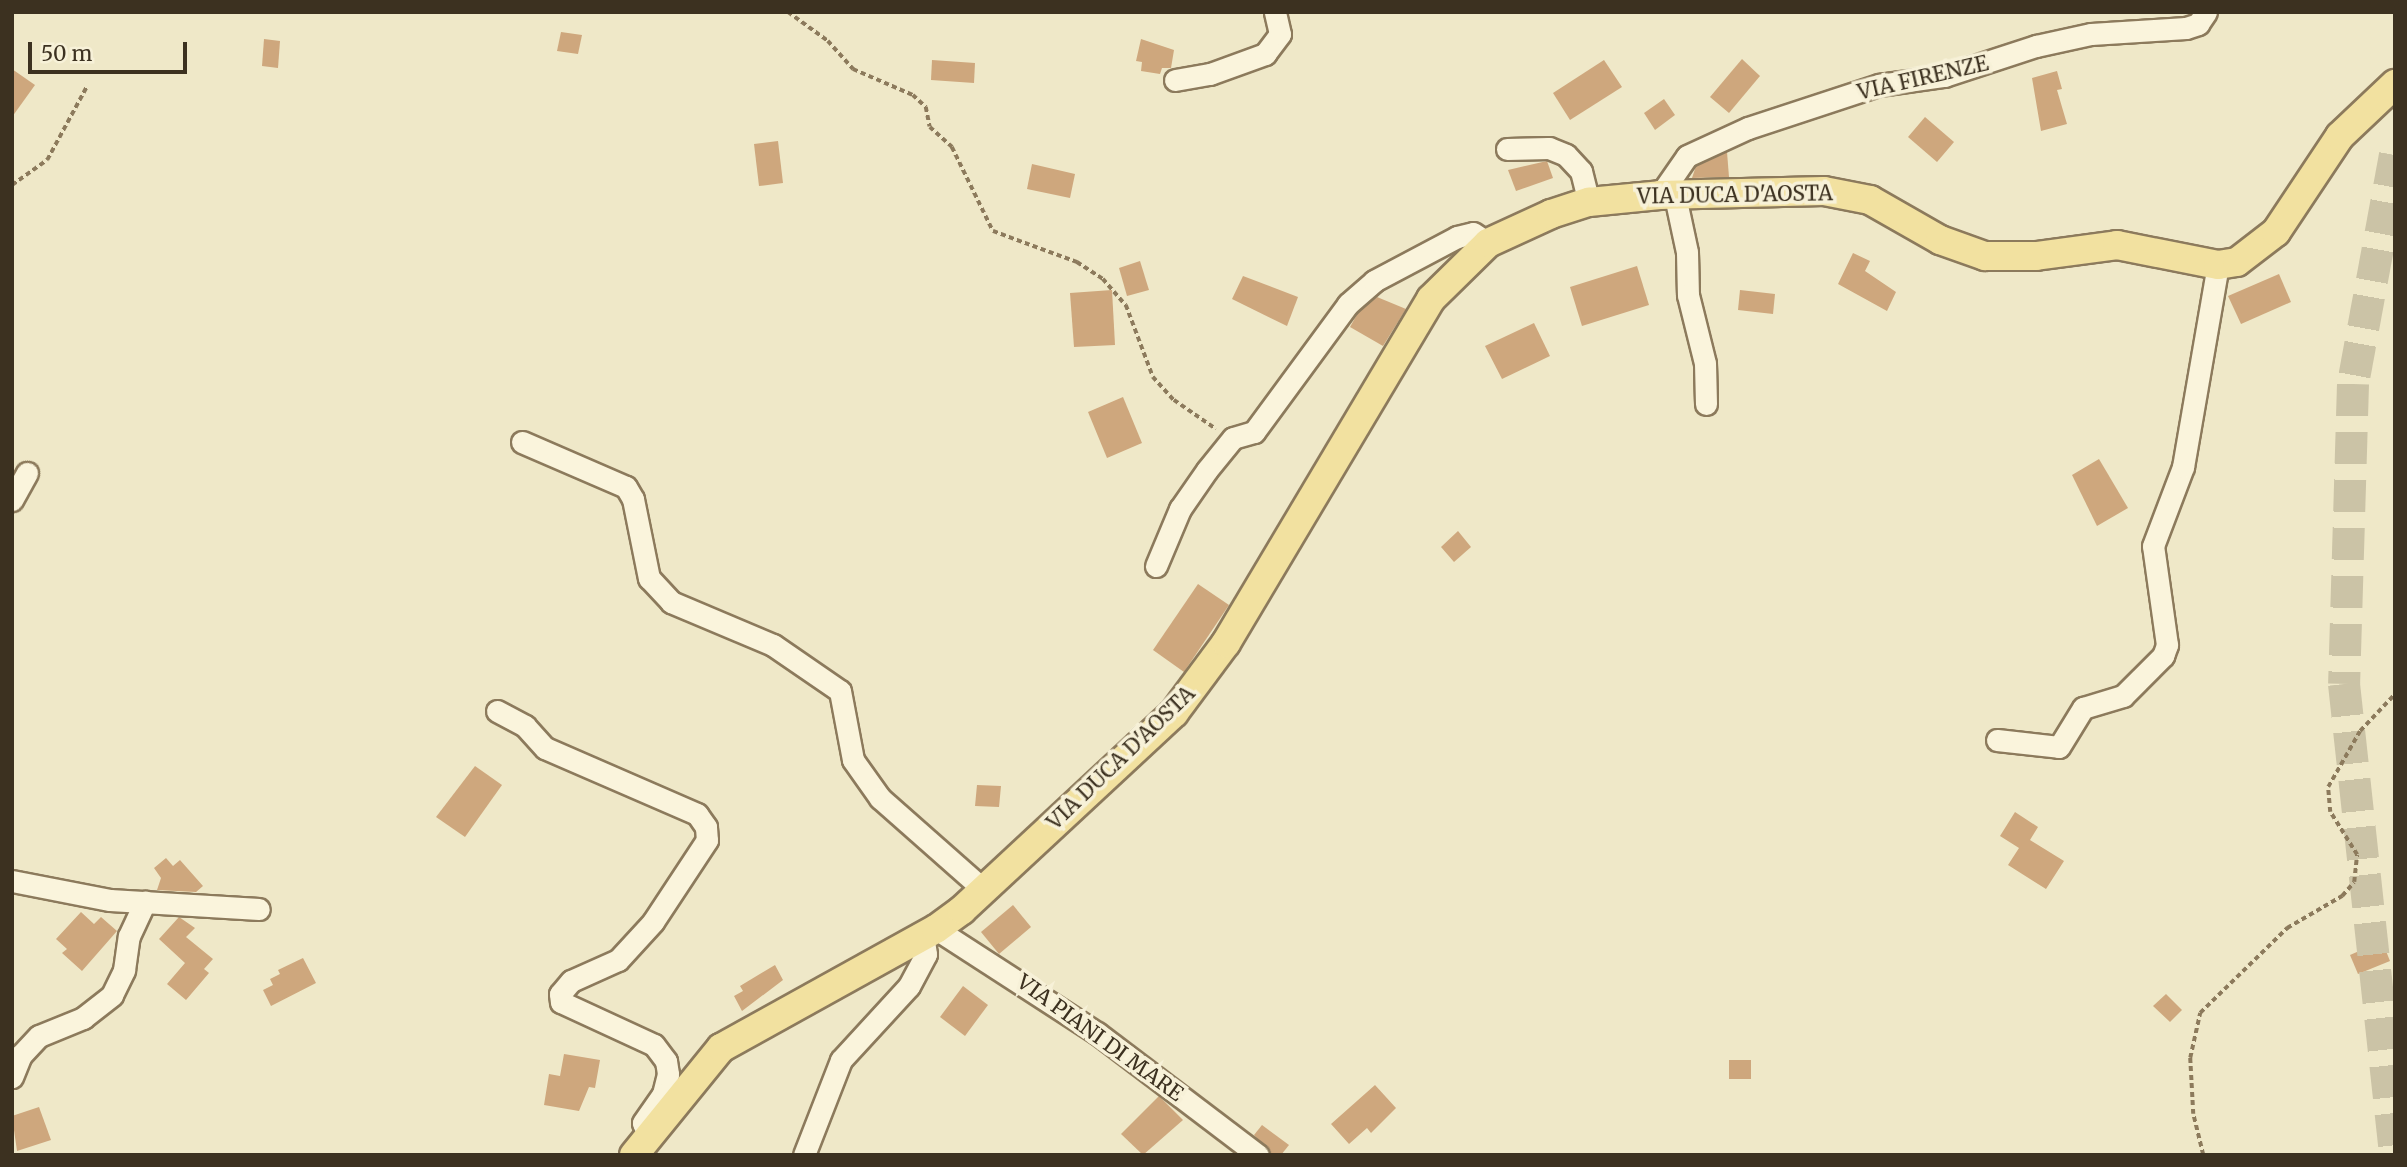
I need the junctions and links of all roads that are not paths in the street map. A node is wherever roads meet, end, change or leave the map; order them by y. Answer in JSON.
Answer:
{"nodes":[{"id":1,"x":1275,"y":12,"type":"edge"},
{"id":2,"x":2206,"y":12,"type":"edge"},
{"id":3,"x":1175,"y":80,"type":"dead end"},
{"id":4,"x":2395,"y":84,"type":"edge"},
{"id":5,"x":1507,"y":149,"type":"dead end"},
{"id":6,"x":1668,"y":195,"type":"junction"},
{"id":7,"x":1589,"y":202,"type":"junction"},
{"id":8,"x":1488,"y":243,"type":"junction"},
{"id":9,"x":2218,"y":265,"type":"junction"},
{"id":10,"x":1706,"y":404,"type":"dead end"},
{"id":11,"x":522,"y":442,"type":"dead end"},
{"id":12,"x":27,"y":473,"type":"dead end"},
{"id":13,"x":12,"y":500,"type":"edge"},
{"id":14,"x":1156,"y":566,"type":"dead end"},
{"id":15,"x":497,"y":711,"type":"dead end"},
{"id":16,"x":1997,"y":740,"type":"dead end"},
{"id":17,"x":12,"y":881,"type":"edge"},
{"id":18,"x":985,"y":891,"type":"junction"},
{"id":19,"x":145,"y":902,"type":"junction"},
{"id":20,"x":259,"y":909,"type":"dead end"},
{"id":21,"x":929,"y":933,"type":"junction"},
{"id":22,"x":12,"y":1077,"type":"edge"},
{"id":23,"x":642,"y":1147,"type":"edge"},
{"id":24,"x":804,"y":1155,"type":"edge"},
{"id":25,"x":1258,"y":1155,"type":"edge"}],
"edges":[{"from":1,"to":3,"type":"street"},
{"from":2,"to":6,"type":"street","name":"VIA FIRENZE"},
{"from":4,"to":9,"type":"main road"},
{"from":5,"to":7,"type":"street"},
{"from":6,"to":7,"type":"main road","name":"VIA DUCA D'AOSTA"},
{"from":6,"to":9,"type":"main road","name":"VIA DUCA D'AOSTA"},
{"from":6,"to":10,"type":"street"},
{"from":7,"to":8,"type":"main road","name":"VIA DUCA D'AOSTA"},
{"from":8,"to":14,"type":"street"},
{"from":8,"to":18,"type":"main road","name":"VIA DUCA D'AOSTA"},
{"from":9,"to":16,"type":"street"},
{"from":11,"to":18,"type":"street"},
{"from":12,"to":13,"type":"street"},
{"from":15,"to":23,"type":"street"},
{"from":17,"to":19,"type":"street"},
{"from":18,"to":21,"type":"main road","name":"VIA DUCA D'AOSTA"},
{"from":19,"to":20,"type":"street"},
{"from":19,"to":22,"type":"street"},
{"from":21,"to":23,"type":"main road","name":"VIA DUCA D'AOSTA"},
{"from":21,"to":24,"type":"street"},
{"from":21,"to":25,"type":"street","name":"VIA PIANI DI MARE"}]}
